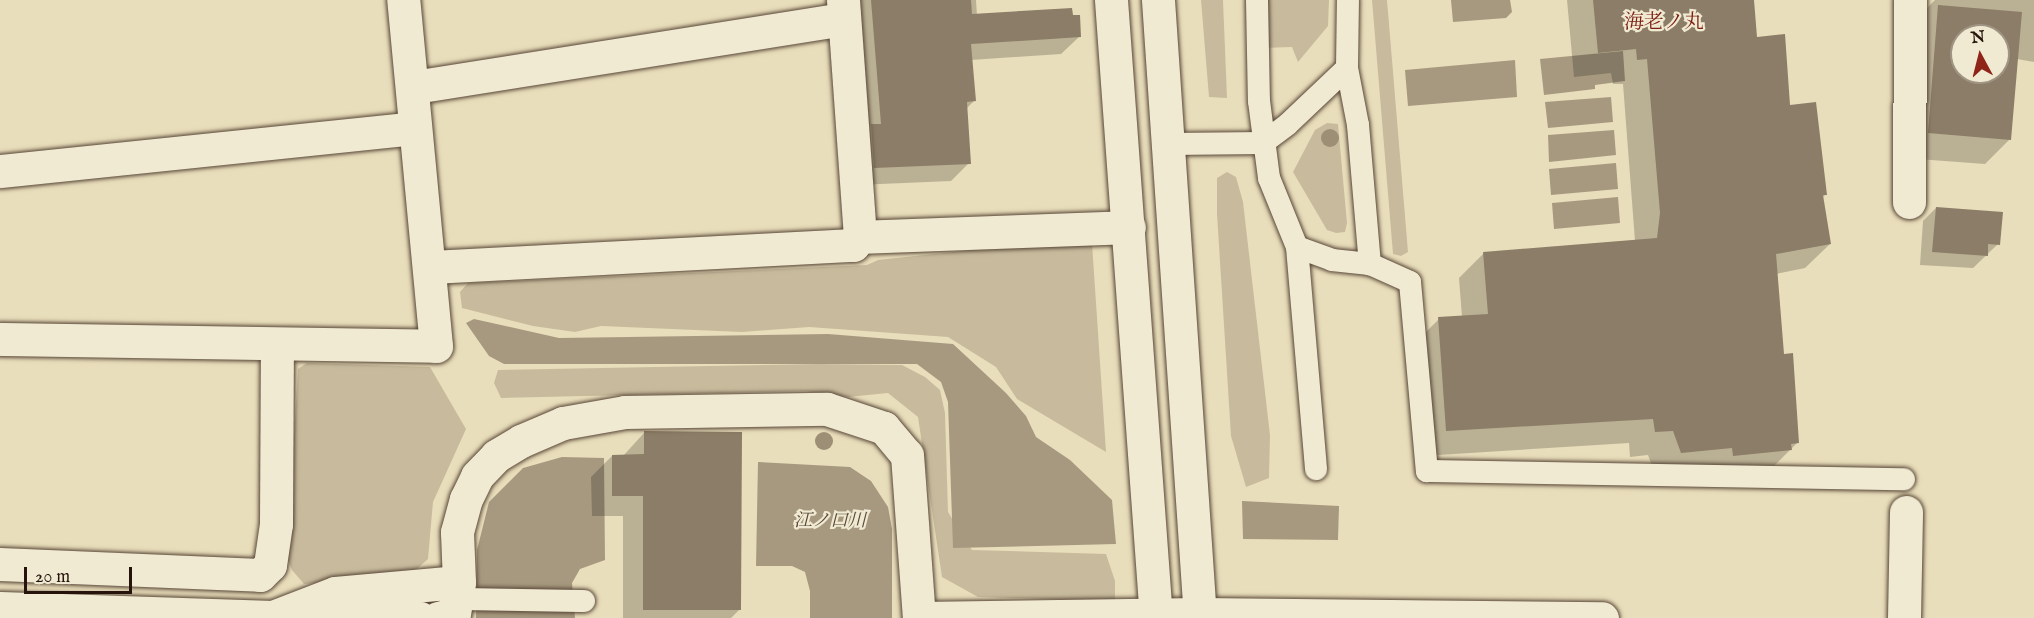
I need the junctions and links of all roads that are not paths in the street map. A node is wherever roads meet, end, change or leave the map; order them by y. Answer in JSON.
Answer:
{"nodes":[{"id":1,"x":403,"y":0,"type":"edge"},
{"id":2,"x":1110,"y":0,"type":"edge"},
{"id":3,"x":1158,"y":0,"type":"edge"},
{"id":4,"x":1257,"y":0,"type":"edge"},
{"id":5,"x":1348,"y":0,"type":"edge"},
{"id":6,"x":1910,"y":0,"type":"edge"},
{"id":7,"x":844,"y":10,"type":"edge"},
{"id":8,"x":1347,"y":68,"type":"junction"},
{"id":9,"x":414,"y":87,"type":"junction"},
{"id":10,"x":415,"y":128,"type":"junction"},
{"id":11,"x":1263,"y":143,"type":"junction"},
{"id":12,"x":1168,"y":144,"type":"junction"},
{"id":13,"x":0,"y":171,"type":"edge"},
{"id":14,"x":1910,"y":202,"type":"dead end"},
{"id":15,"x":1129,"y":227,"type":"junction"},
{"id":16,"x":860,"y":237,"type":"junction"},
{"id":17,"x":1298,"y":247,"type":"junction"},
{"id":18,"x":1370,"y":264,"type":"junction"},
{"id":19,"x":431,"y":267,"type":"junction"},
{"id":20,"x":0,"y":339,"type":"edge"},
{"id":21,"x":277,"y":344,"type":"junction"},
{"id":22,"x":1316,"y":469,"type":"dead end"},
{"id":23,"x":1904,"y":479,"type":"dead end"},
{"id":24,"x":1906,"y":512,"type":"dead end"},
{"id":25,"x":0,"y":564,"type":"edge"},
{"id":26,"x":456,"y":599,"type":"edge"},
{"id":27,"x":584,"y":602,"type":"dead end"},
{"id":28,"x":0,"y":608,"type":"edge"},
{"id":29,"x":273,"y":616,"type":"junction"},
{"id":30,"x":1156,"y":616,"type":"edge"},
{"id":31,"x":1199,"y":616,"type":"edge"},
{"id":32,"x":420,"y":618,"type":"edge"},
{"id":33,"x":1602,"y":618,"type":"edge"},
{"id":34,"x":1904,"y":618,"type":"edge"}],
"edges":[{"from":1,"to":9,"type":"street"},
{"from":2,"to":15,"type":"street"},
{"from":3,"to":12,"type":"street"},
{"from":4,"to":11,"type":"lane"},
{"from":5,"to":8,"type":"lane"},
{"from":6,"to":14,"type":"street"},
{"from":7,"to":9,"type":"street"},
{"from":7,"to":16,"type":"street"},
{"from":8,"to":11,"type":"lane"},
{"from":8,"to":18,"type":"lane"},
{"from":9,"to":10,"type":"street"},
{"from":10,"to":13,"type":"street"},
{"from":10,"to":19,"type":"street"},
{"from":11,"to":12,"type":"lane"},
{"from":11,"to":17,"type":"lane"},
{"from":12,"to":31,"type":"street"},
{"from":15,"to":16,"type":"street"},
{"from":15,"to":30,"type":"street"},
{"from":16,"to":19,"type":"street"},
{"from":17,"to":18,"type":"lane"},
{"from":17,"to":22,"type":"lane"},
{"from":18,"to":23,"type":"lane"},
{"from":19,"to":21,"type":"street"},
{"from":20,"to":21,"type":"street"},
{"from":21,"to":25,"type":"street"},
{"from":24,"to":34,"type":"street"},
{"from":26,"to":27,"type":"lane"},
{"from":26,"to":29,"type":"street"},
{"from":26,"to":30,"type":"street"},
{"from":28,"to":29,"type":"street"},
{"from":29,"to":32,"type":"street"},
{"from":30,"to":31,"type":"street"},
{"from":31,"to":33,"type":"street"}]}
